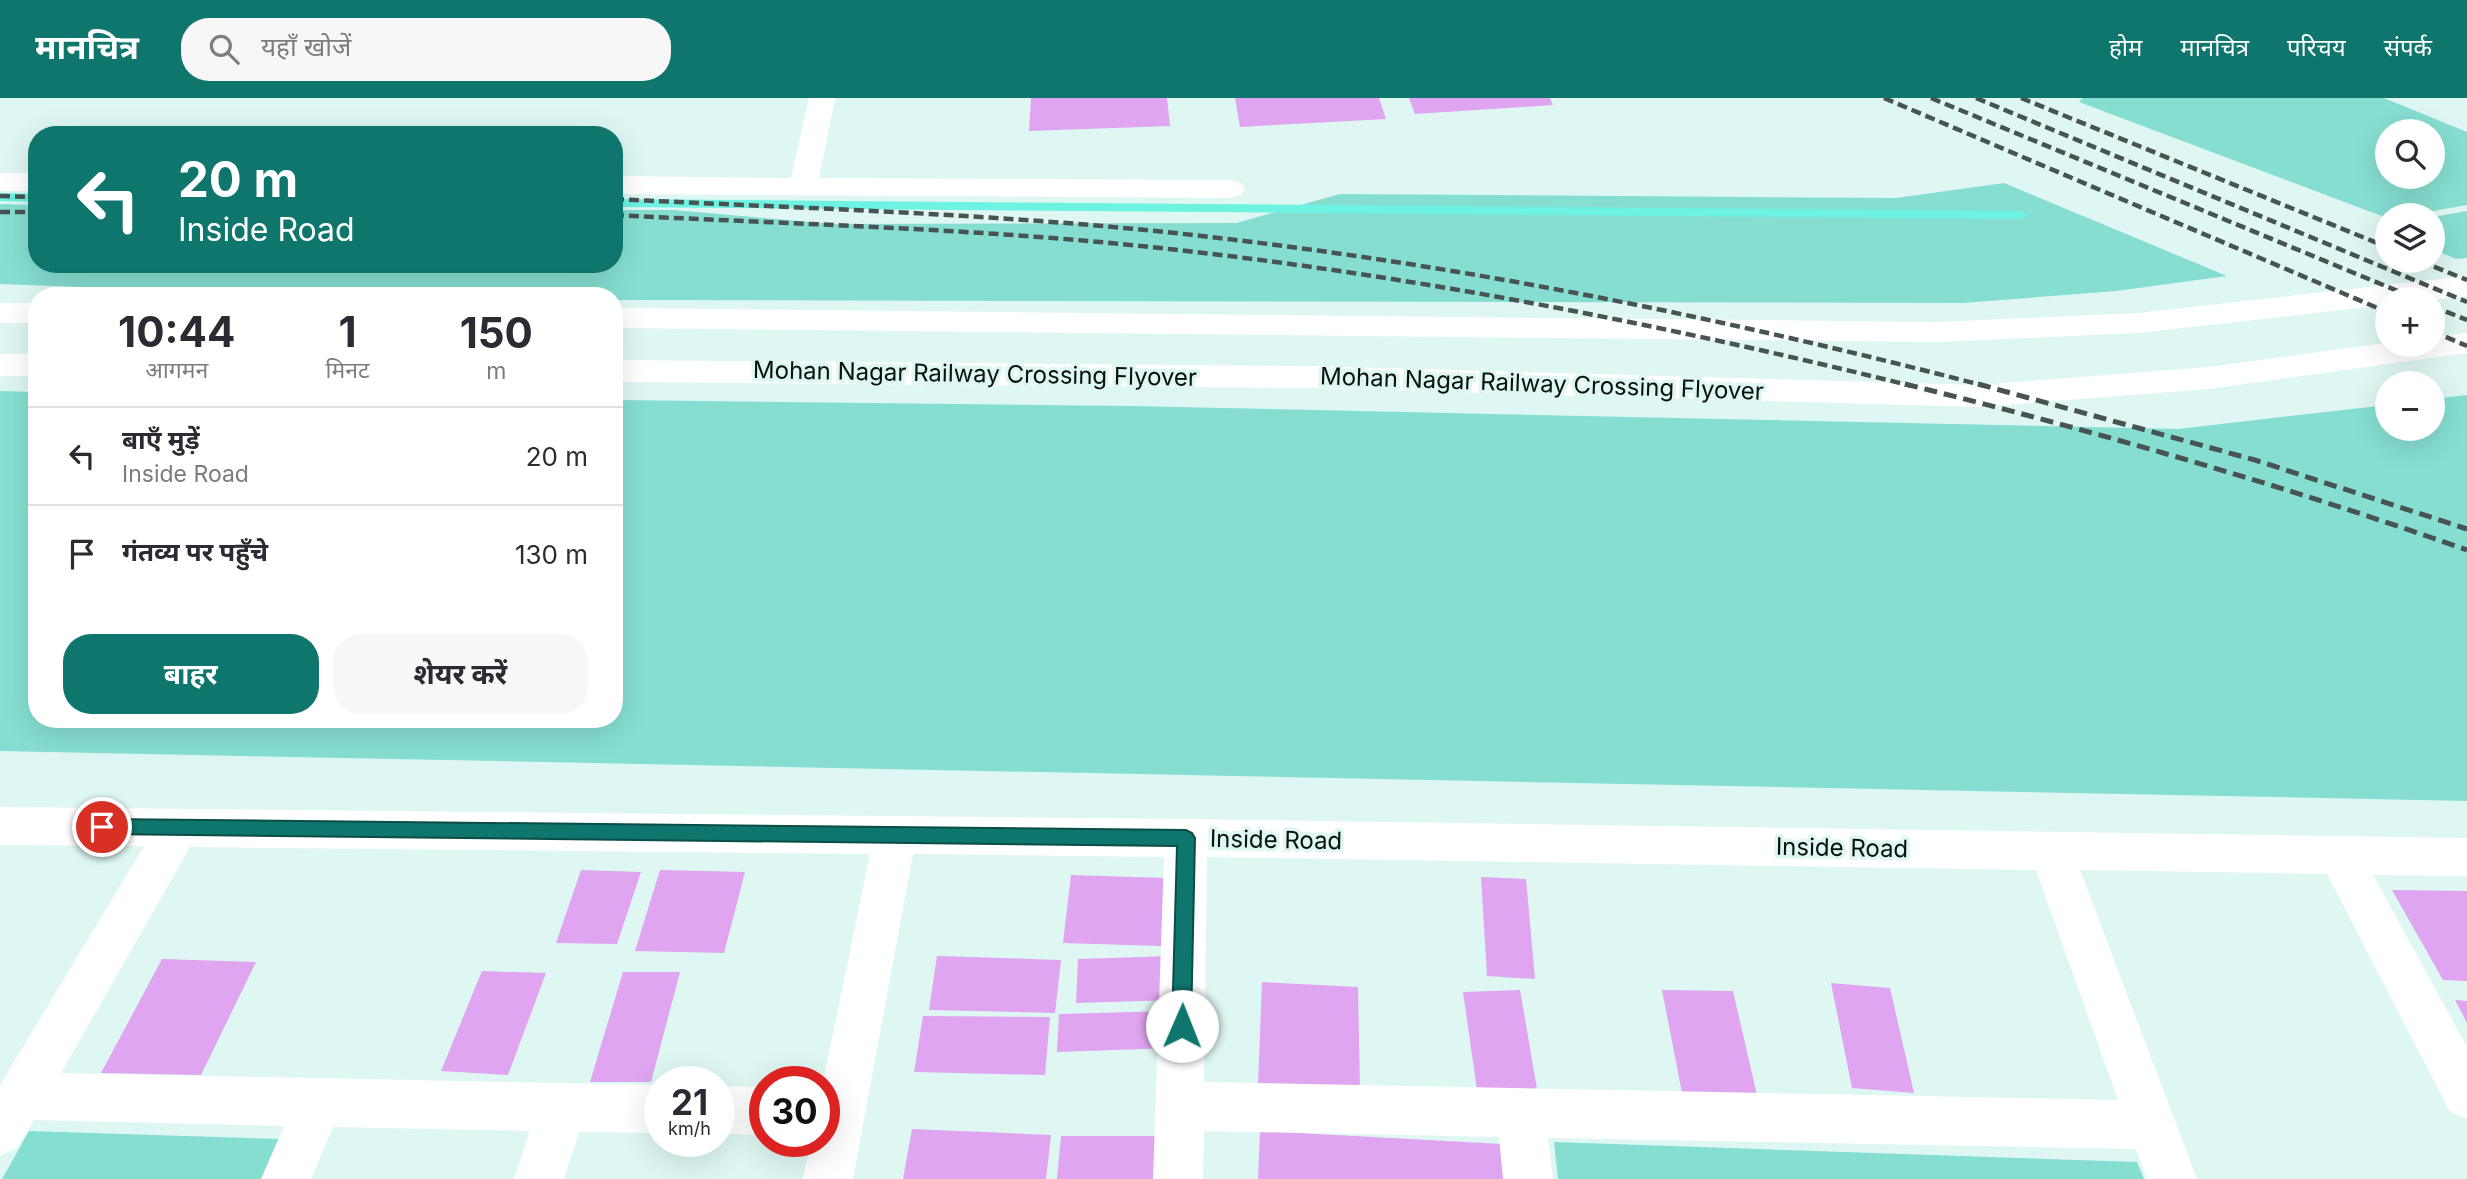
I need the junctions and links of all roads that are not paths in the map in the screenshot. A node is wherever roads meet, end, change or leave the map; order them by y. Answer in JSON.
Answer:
{"nodes":[{"id":1,"x":822,"y":98,"type":"edge"},
{"id":2,"x":0,"y":182,"type":"edge"},
{"id":3,"x":28,"y":182,"type":"edge"},
{"id":4,"x":623,"y":185,"type":"edge"},
{"id":5,"x":803,"y":186,"type":"junction"},
{"id":6,"x":1231,"y":189,"type":"dead end"},
{"id":7,"x":2467,"y":286,"type":"edge"},
{"id":8,"x":0,"y":313,"type":"edge"},
{"id":9,"x":28,"y":313,"type":"edge"},
{"id":10,"x":623,"y":318,"type":"edge"},
{"id":11,"x":2467,"y":343,"type":"edge"},
{"id":12,"x":0,"y":365,"type":"edge"},
{"id":13,"x":28,"y":365,"type":"edge"},
{"id":14,"x":623,"y":371,"type":"edge"},
{"id":15,"x":0,"y":826,"type":"edge"},
{"id":16,"x":179,"y":827,"type":"junction"},
{"id":17,"x":895,"y":835,"type":"junction"},
{"id":18,"x":1186,"y":838,"type":"junction"},
{"id":19,"x":2050,"y":851,"type":"junction"},
{"id":20,"x":2339,"y":855,"type":"junction"},
{"id":21,"x":2467,"y":857,"type":"edge"},
{"id":22,"x":840,"y":1081,"type":"edge"},
{"id":23,"x":2467,"y":1095,"type":"edge"},
{"id":24,"x":319,"y":1102,"type":"junction"},
{"id":25,"x":1180,"y":1106,"type":"junction"},
{"id":26,"x":562,"y":1107,"type":"junction"},
{"id":27,"x":644,"y":1109,"type":"edge"},
{"id":28,"x":1521,"y":1112,"type":"junction"},
{"id":29,"x":10,"y":1113,"type":"edge"},
{"id":30,"x":2152,"y":1125,"type":"junction"},
{"id":31,"x":830,"y":1157,"type":"edge"},
{"id":32,"x":286,"y":1179,"type":"edge"},
{"id":33,"x":539,"y":1179,"type":"edge"},
{"id":34,"x":828,"y":1179,"type":"edge"},
{"id":35,"x":1178,"y":1179,"type":"edge"},
{"id":36,"x":1528,"y":1179,"type":"edge"},
{"id":37,"x":2172,"y":1179,"type":"edge"}],
"edges":[{"from":1,"to":5,"type":"street"},
{"from":2,"to":3,"type":"street"},
{"from":4,"to":5,"type":"street"},
{"from":5,"to":6,"type":"street"},
{"from":7,"to":10,"type":"street","name":"Mohan Nagar Railway Crossing Flyover"},
{"from":8,"to":9,"type":"street"},
{"from":11,"to":14,"type":"street","name":"Mohan Nagar Railway Crossing Flyover"},
{"from":12,"to":13,"type":"street"},
{"from":15,"to":16,"type":"street","name":"Inside Road"},
{"from":16,"to":17,"type":"street","name":"Inside Road"},
{"from":16,"to":29,"type":"street"},
{"from":17,"to":18,"type":"street","name":"Inside Road"},
{"from":17,"to":22,"type":"street"},
{"from":18,"to":19,"type":"street","name":"Inside Road"},
{"from":18,"to":25,"type":"street"},
{"from":19,"to":20,"type":"street","name":"Inside Road"},
{"from":19,"to":30,"type":"street"},
{"from":20,"to":21,"type":"street","name":"Inside Road"},
{"from":20,"to":23,"type":"street"},
{"from":24,"to":26,"type":"street"},
{"from":24,"to":29,"type":"street"},
{"from":24,"to":32,"type":"street"},
{"from":25,"to":28,"type":"street"},
{"from":25,"to":35,"type":"street"},
{"from":26,"to":27,"type":"street"},
{"from":26,"to":33,"type":"street"},
{"from":28,"to":30,"type":"street"},
{"from":28,"to":36,"type":"street"},
{"from":30,"to":37,"type":"street"},
{"from":31,"to":34,"type":"street"}]}
